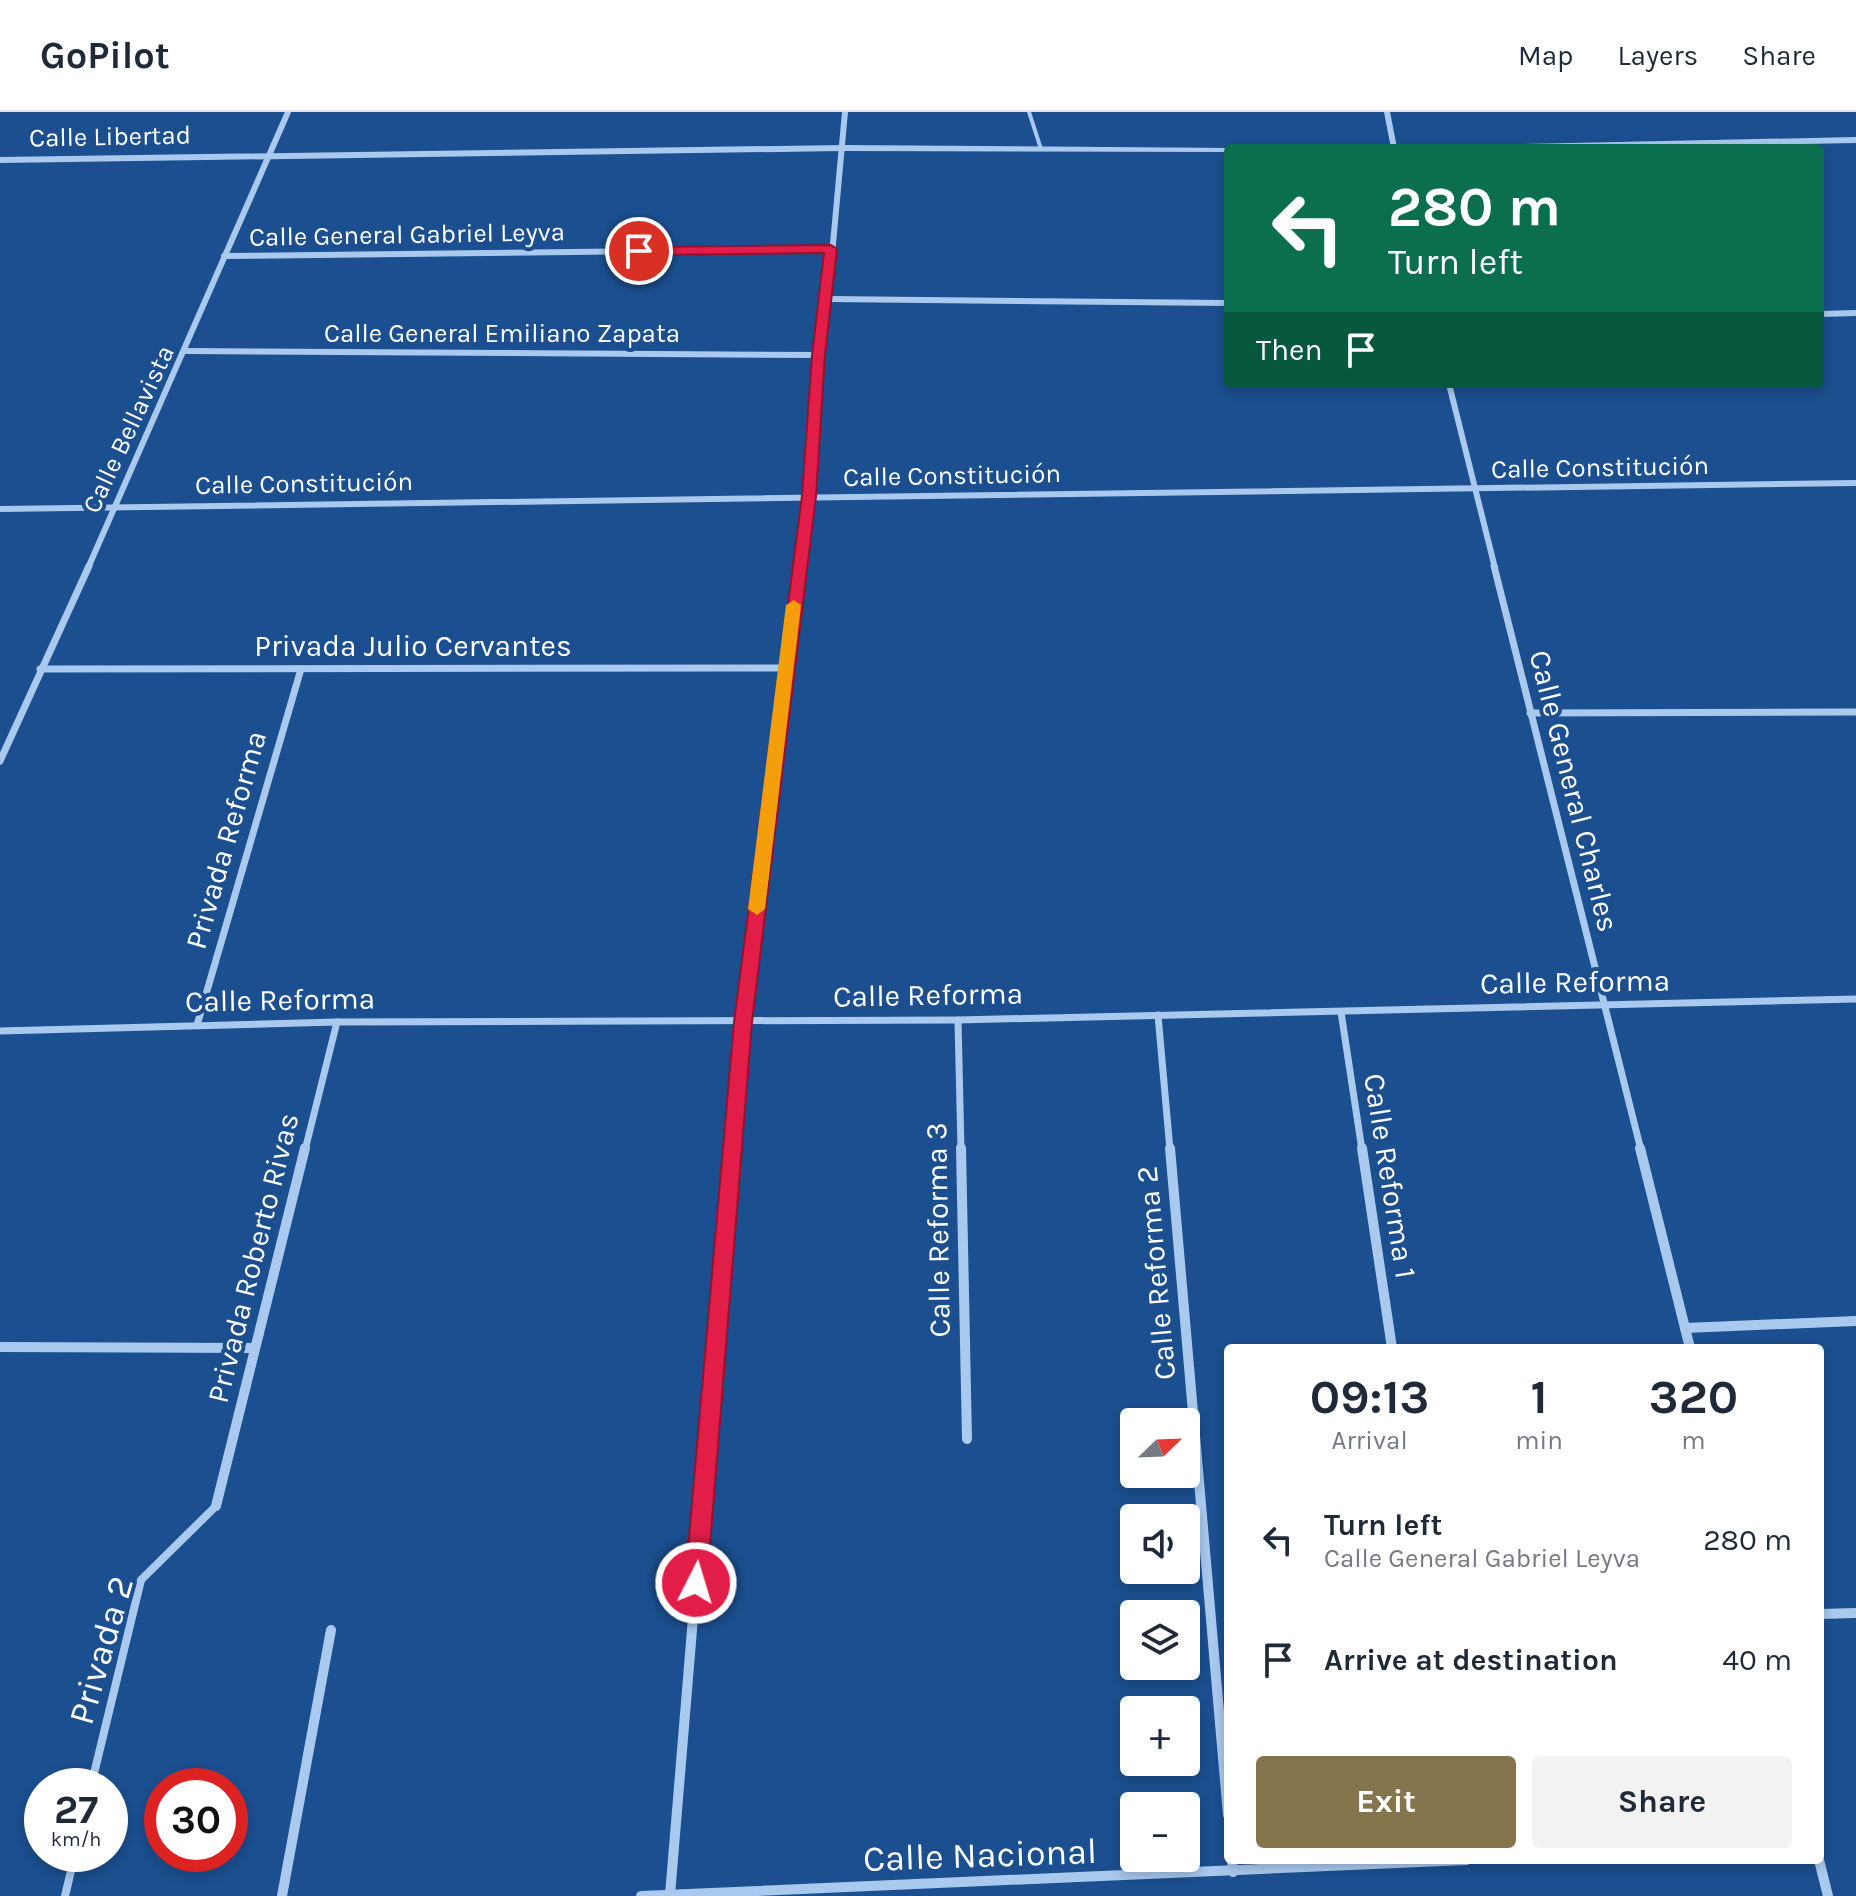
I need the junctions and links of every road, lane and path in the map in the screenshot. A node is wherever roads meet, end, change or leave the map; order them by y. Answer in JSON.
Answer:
{"nodes":[{"id":1,"x":288,"y":112,"type":"edge"},
{"id":2,"x":845,"y":112,"type":"edge"},
{"id":3,"x":1029,"y":112,"type":"edge"},
{"id":4,"x":1387,"y":112,"type":"edge"},
{"id":5,"x":1856,"y":140,"type":"edge"},
{"id":6,"x":1393,"y":144,"type":"edge"},
{"id":7,"x":1666,"y":144,"type":"edge"},
{"id":8,"x":842,"y":148,"type":"junction"},
{"id":9,"x":1041,"y":149,"type":"junction"},
{"id":10,"x":1224,"y":149,"type":"edge"},
{"id":11,"x":269,"y":155,"type":"junction"},
{"id":12,"x":0,"y":160,"type":"edge"},
{"id":13,"x":831,"y":249,"type":"junction"},
{"id":14,"x":224,"y":256,"type":"junction"},
{"id":15,"x":828,"y":299,"type":"junction"},
{"id":16,"x":1224,"y":303,"type":"edge"},
{"id":17,"x":1856,"y":313,"type":"edge"},
{"id":18,"x":1824,"y":314,"type":"edge"},
{"id":19,"x":186,"y":351,"type":"junction"},
{"id":20,"x":818,"y":355,"type":"junction"},
{"id":21,"x":1450,"y":388,"type":"edge"},
{"id":22,"x":1856,"y":483,"type":"edge"},
{"id":23,"x":1474,"y":489,"type":"junction"},
{"id":24,"x":809,"y":496,"type":"junction"},
{"id":25,"x":113,"y":506,"type":"junction"},
{"id":26,"x":0,"y":509,"type":"edge"},
{"id":27,"x":785,"y":668,"type":"junction"},
{"id":28,"x":40,"y":669,"type":"junction"},
{"id":29,"x":301,"y":669,"type":"junction"},
{"id":30,"x":1856,"y":712,"type":"edge"},
{"id":31,"x":1530,"y":713,"type":"junction"},
{"id":32,"x":0,"y":761,"type":"edge"},
{"id":33,"x":1856,"y":999,"type":"edge"},
{"id":34,"x":1603,"y":1005,"type":"junction"},
{"id":35,"x":1341,"y":1012,"type":"junction"},
{"id":36,"x":1158,"y":1015,"type":"junction"},
{"id":37,"x":958,"y":1020,"type":"junction"},
{"id":38,"x":337,"y":1022,"type":"junction"},
{"id":39,"x":743,"y":1022,"type":"junction"},
{"id":40,"x":197,"y":1025,"type":"junction"},
{"id":41,"x":0,"y":1031,"type":"edge"},
{"id":42,"x":1856,"y":1321,"type":"edge"},
{"id":43,"x":1685,"y":1328,"type":"junction"},
{"id":44,"x":1391,"y":1344,"type":"edge"},
{"id":45,"x":1689,"y":1344,"type":"edge"},
{"id":46,"x":0,"y":1347,"type":"edge"},
{"id":47,"x":255,"y":1348,"type":"junction"},
{"id":48,"x":967,"y":1439,"type":"dead end"},
{"id":49,"x":216,"y":1506,"type":"joint"},
{"id":50,"x":1856,"y":1613,"type":"edge"},
{"id":51,"x":1824,"y":1614,"type":"edge"},
{"id":52,"x":331,"y":1630,"type":"dead end"},
{"id":53,"x":95,"y":1768,"type":"edge"},
{"id":54,"x":1224,"y":1769,"type":"edge"},
{"id":55,"x":1310,"y":1864,"type":"edge"},
{"id":56,"x":1820,"y":1864,"type":"edge"},
{"id":57,"x":1232,"y":1866,"type":"edge"},
{"id":58,"x":71,"y":1872,"type":"edge"},
{"id":59,"x":670,"y":1895,"type":"edge"},
{"id":60,"x":65,"y":1896,"type":"edge"},
{"id":61,"x":282,"y":1896,"type":"edge"},
{"id":62,"x":641,"y":1896,"type":"edge"},
{"id":63,"x":1828,"y":1896,"type":"edge"}],
"edges":[{"from":1,"to":11,"type":"street","name":"Calle Bellavista"},
{"from":2,"to":8,"type":"street"},
{"from":3,"to":9,"type":"lane"},
{"from":4,"to":6,"type":"street"},
{"from":5,"to":7,"type":"street"},
{"from":8,"to":9,"type":"street","name":"Calle Libertad"},
{"from":8,"to":11,"type":"street","name":"Calle Libertad"},
{"from":8,"to":13,"type":"street"},
{"from":9,"to":10,"type":"street","name":"Calle Libertad"},
{"from":11,"to":12,"type":"street","name":"Calle Libertad"},
{"from":11,"to":14,"type":"street","name":"Calle Bellavista"},
{"from":13,"to":14,"type":"street","name":"Calle General Gabriel Leyva"},
{"from":13,"to":15,"type":"street"},
{"from":14,"to":19,"type":"street","name":"Calle Bellavista"},
{"from":15,"to":16,"type":"street"},
{"from":15,"to":20,"type":"street"},
{"from":17,"to":18,"type":"street"},
{"from":19,"to":20,"type":"street","name":"Calle General Emiliano Zapata"},
{"from":19,"to":25,"type":"street","name":"Calle Bellavista"},
{"from":20,"to":24,"type":"street"},
{"from":21,"to":23,"type":"street","name":"Calle General Charles"},
{"from":22,"to":23,"type":"street","name":"Calle Constitución"},
{"from":23,"to":24,"type":"street","name":"Calle Constitución"},
{"from":23,"to":31,"type":"street","name":"Calle General Charles"},
{"from":24,"to":25,"type":"street","name":"Calle Constitución"},
{"from":24,"to":27,"type":"street"},
{"from":25,"to":26,"type":"street","name":"Calle Constitución"},
{"from":25,"to":28,"type":"street","name":"Calle Bellavista"},
{"from":27,"to":29,"type":"street","name":"Privada Julio Cervantes"},
{"from":27,"to":39,"type":"street"},
{"from":28,"to":29,"type":"street","name":"Privada Julio Cervantes"},
{"from":28,"to":32,"type":"street","name":"Calle Bellavista"},
{"from":29,"to":40,"type":"street","name":"Privada Reforma"},
{"from":30,"to":31,"type":"street"},
{"from":31,"to":34,"type":"street","name":"Calle General Charles"},
{"from":33,"to":34,"type":"street","name":"Calle Reforma"},
{"from":34,"to":35,"type":"street","name":"Calle Reforma"},
{"from":34,"to":43,"type":"street","name":"Calle General Charles"},
{"from":35,"to":36,"type":"street","name":"Calle Reforma"},
{"from":35,"to":44,"type":"street","name":"Calle Reforma 1"},
{"from":36,"to":37,"type":"street","name":"Calle Reforma"},
{"from":36,"to":54,"type":"street","name":"Calle Reforma 2"},
{"from":37,"to":39,"type":"street","name":"Calle Reforma"},
{"from":37,"to":48,"type":"street","name":"Calle Reforma 3"},
{"from":38,"to":39,"type":"street","name":"Calle Reforma"},
{"from":38,"to":40,"type":"street","name":"Calle Reforma"},
{"from":38,"to":47,"type":"street","name":"Privada Roberto Rivas"},
{"from":39,"to":59,"type":"street"},
{"from":40,"to":41,"type":"street","name":"Calle Reforma"},
{"from":42,"to":43,"type":"street"},
{"from":43,"to":45,"type":"street","name":"Calle General Charles"},
{"from":46,"to":47,"type":"street"},
{"from":47,"to":49,"type":"street","name":"Privada Roberto Rivas"},
{"from":49,"to":53,"type":"street","name":"Privada 2"},
{"from":50,"to":51,"type":"street"},
{"from":52,"to":61,"type":"street"},
{"from":55,"to":57,"type":"street","name":"Calle Nacional"},
{"from":56,"to":63,"type":"street"},
{"from":57,"to":59,"type":"street","name":"Calle Nacional"},
{"from":58,"to":60,"type":"street"},
{"from":59,"to":62,"type":"street","name":"Calle Nacional"}]}
